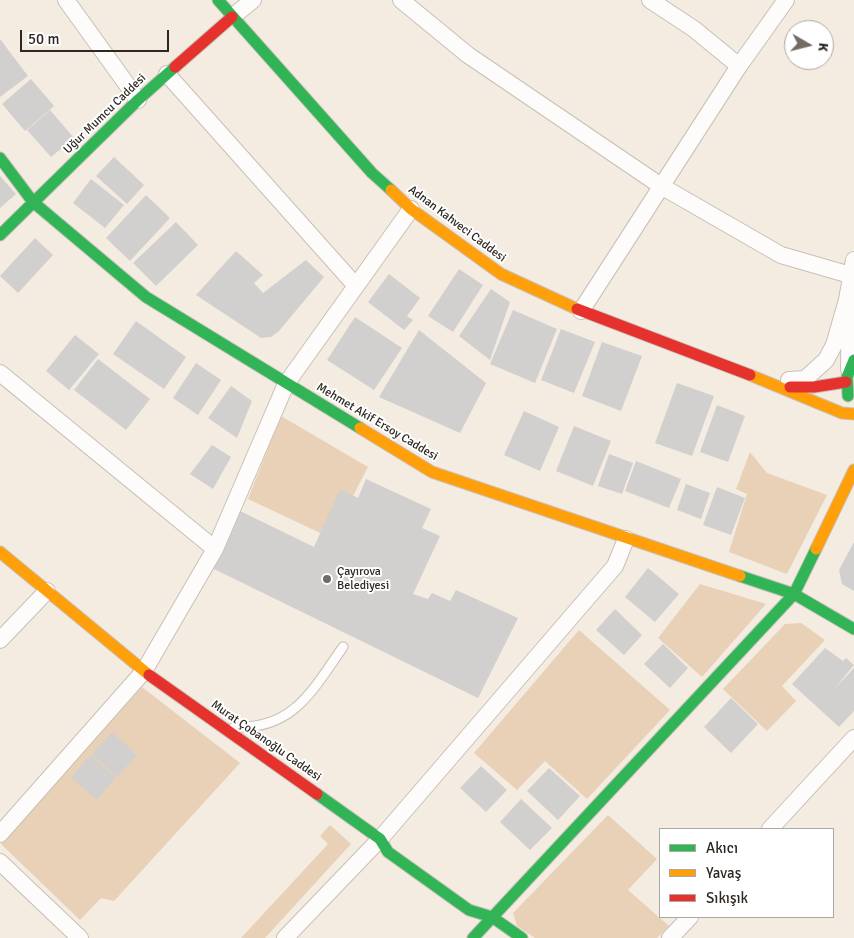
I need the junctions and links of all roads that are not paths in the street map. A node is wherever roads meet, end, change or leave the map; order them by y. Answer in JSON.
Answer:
{"nodes":[{"id":1,"x":66,"y":0,"type":"edge"},
{"id":2,"x":218,"y":0,"type":"edge"},
{"id":3,"x":253,"y":0,"type":"edge"},
{"id":4,"x":401,"y":0,"type":"edge"},
{"id":5,"x":650,"y":0,"type":"edge"},
{"id":6,"x":786,"y":0,"type":"edge"},
{"id":7,"x":232,"y":18,"type":"junction"},
{"id":8,"x":739,"y":66,"type":"junction"},
{"id":9,"x":167,"y":74,"type":"junction"},
{"id":10,"x":138,"y":100,"type":"junction"},
{"id":11,"x":0,"y":158,"type":"edge"},
{"id":12,"x":661,"y":186,"type":"junction"},
{"id":13,"x":33,"y":202,"type":"junction"},
{"id":14,"x":411,"y":209,"type":"junction"},
{"id":15,"x":0,"y":235,"type":"edge"},
{"id":16,"x":852,"y":268,"type":"edge"},
{"id":17,"x":356,"y":286,"type":"junction"},
{"id":18,"x":850,"y":307,"type":"edge"},
{"id":19,"x":581,"y":311,"type":"junction"},
{"id":20,"x":850,"y":370,"type":"edge"},
{"id":21,"x":0,"y":373,"type":"edge"},
{"id":22,"x":757,"y":377,"type":"junction"},
{"id":23,"x":286,"y":384,"type":"junction"},
{"id":24,"x":783,"y":387,"type":"junction"},
{"id":25,"x":854,"y":409,"type":"edge"},
{"id":26,"x":854,"y":414,"type":"edge"},
{"id":27,"x":854,"y":470,"type":"edge"},
{"id":28,"x":626,"y":538,"type":"junction"},
{"id":29,"x":215,"y":549,"type":"junction"},
{"id":30,"x":0,"y":552,"type":"edge"},
{"id":31,"x":46,"y":590,"type":"junction"},
{"id":32,"x":794,"y":594,"type":"junction"},
{"id":33,"x":854,"y":629,"type":"edge"},
{"id":34,"x":0,"y":640,"type":"edge"},
{"id":35,"x":343,"y":647,"type":"dead end"},
{"id":36,"x":144,"y":671,"type":"junction"},
{"id":37,"x":223,"y":727,"type":"junction"},
{"id":38,"x":854,"y":738,"type":"edge"},
{"id":39,"x":771,"y":828,"type":"edge"},
{"id":40,"x":0,"y":834,"type":"edge"},
{"id":41,"x":380,"y":839,"type":"junction"},
{"id":42,"x":0,"y":862,"type":"edge"},
{"id":43,"x":492,"y":917,"type":"junction"},
{"id":44,"x":689,"y":918,"type":"edge"},
{"id":45,"x":80,"y":938,"type":"edge"},
{"id":46,"x":285,"y":938,"type":"edge"},
{"id":47,"x":473,"y":938,"type":"edge"},
{"id":48,"x":522,"y":938,"type":"edge"},
{"id":49,"x":670,"y":938,"type":"edge"}],
"edges":[{"from":1,"to":10,"type":"street"},
{"from":2,"to":7,"type":"street","name":"Adnan Kahveci Caddesi"},
{"from":3,"to":7,"type":"street"},
{"from":4,"to":12,"type":"street"},
{"from":5,"to":8,"type":"street"},
{"from":6,"to":8,"type":"street"},
{"from":7,"to":9,"type":"street","name":"Uğur Mumcu Caddesi"},
{"from":7,"to":14,"type":"street","name":"Adnan Kahveci Caddesi"},
{"from":8,"to":12,"type":"street"},
{"from":9,"to":10,"type":"street","name":"Uğur Mumcu Caddesi"},
{"from":9,"to":17,"type":"street"},
{"from":10,"to":13,"type":"street","name":"Uğur Mumcu Caddesi"},
{"from":11,"to":13,"type":"street","name":"Mehmet Akif Ersoy Caddesi"},
{"from":12,"to":16,"type":"street"},
{"from":12,"to":19,"type":"street"},
{"from":13,"to":15,"type":"street","name":"Uğur Mumcu Caddesi"},
{"from":13,"to":23,"type":"street","name":"Mehmet Akif Ersoy Caddesi"},
{"from":14,"to":17,"type":"street"},
{"from":14,"to":19,"type":"street","name":"Adnan Kahveci Caddesi"},
{"from":16,"to":18,"type":"street"},
{"from":17,"to":23,"type":"street"},
{"from":18,"to":20,"type":"street"},
{"from":18,"to":22,"type":"street"},
{"from":19,"to":22,"type":"street","name":"Adnan Kahveci Caddesi"},
{"from":20,"to":24,"type":"street","name":"Adnan Kahveci Caddesi"},
{"from":20,"to":25,"type":"street"},
{"from":21,"to":29,"type":"street"},
{"from":22,"to":24,"type":"street","name":"Adnan Kahveci Caddesi"},
{"from":23,"to":28,"type":"street","name":"Mehmet Akif Ersoy Caddesi"},
{"from":23,"to":29,"type":"street"},
{"from":24,"to":26,"type":"street","name":"Adnan Kahveci Caddesi"},
{"from":27,"to":32,"type":"street"},
{"from":28,"to":32,"type":"street","name":"Mehmet Akif Ersoy Caddesi"},
{"from":28,"to":41,"type":"street"},
{"from":29,"to":36,"type":"street"},
{"from":30,"to":31,"type":"street","name":"Murat Çobanoğlu Caddesi"},
{"from":31,"to":34,"type":"street"},
{"from":31,"to":36,"type":"street","name":"Murat Çobanoğlu Caddesi"},
{"from":32,"to":33,"type":"street","name":"Mehmet Akif Ersoy Caddesi"},
{"from":32,"to":43,"type":"street"},
{"from":35,"to":37,"type":"lane"},
{"from":36,"to":37,"type":"street","name":"Murat Çobanoğlu Caddesi"},
{"from":36,"to":40,"type":"street"},
{"from":37,"to":41,"type":"street","name":"Murat Çobanoğlu Caddesi"},
{"from":38,"to":39,"type":"street"},
{"from":41,"to":43,"type":"street","name":"Murat Çobanoğlu Caddesi"},
{"from":41,"to":46,"type":"street"},
{"from":42,"to":45,"type":"street"},
{"from":43,"to":47,"type":"street"},
{"from":43,"to":48,"type":"street","name":"Murat Çobanoğlu Caddesi"},
{"from":44,"to":49,"type":"street"}]}
